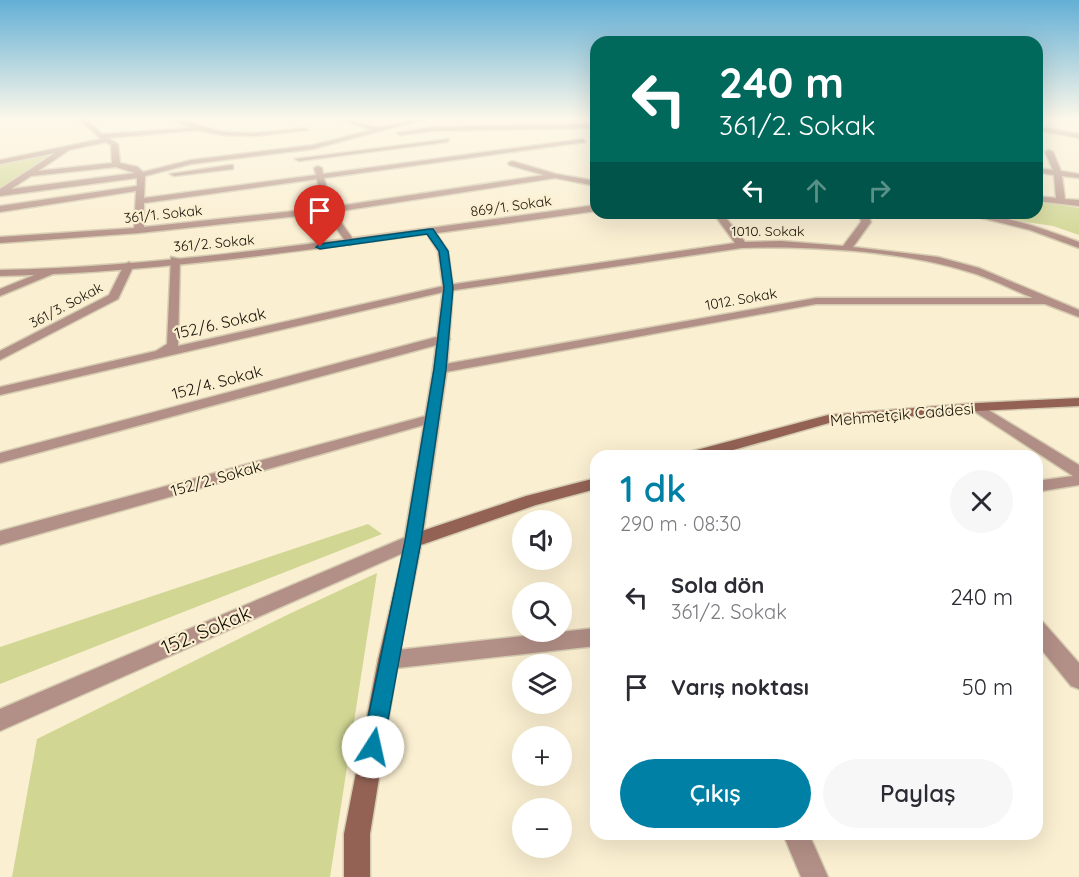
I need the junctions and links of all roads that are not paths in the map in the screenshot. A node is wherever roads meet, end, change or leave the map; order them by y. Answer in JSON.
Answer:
{"nodes":[{"id":1,"x":49,"y":160,"type":"edge"},
{"id":2,"x":116,"y":160,"type":"edge"},
{"id":3,"x":207,"y":160,"type":"edge"},
{"id":4,"x":316,"y":160,"type":"edge"},
{"id":5,"x":452,"y":160,"type":"edge"},
{"id":6,"x":1052,"y":160,"type":"edge"},
{"id":7,"x":512,"y":163,"type":"dead end"},
{"id":8,"x":116,"y":165,"type":"junction"},
{"id":9,"x":244,"y":165,"type":"dead end"},
{"id":10,"x":1043,"y":171,"type":"edge"},
{"id":11,"x":1058,"y":173,"type":"junction"},
{"id":12,"x":28,"y":174,"type":"junction"},
{"id":13,"x":141,"y":175,"type":"junction"},
{"id":14,"x":321,"y":176,"type":"junction"},
{"id":15,"x":555,"y":176,"type":"junction"},
{"id":16,"x":1079,"y":176,"type":"edge"},
{"id":17,"x":590,"y":183,"type":"edge"},
{"id":18,"x":140,"y":188,"type":"junction"},
{"id":19,"x":0,"y":193,"type":"edge"},
{"id":20,"x":1043,"y":199,"type":"edge"},
{"id":21,"x":140,"y":201,"type":"junction"},
{"id":22,"x":1061,"y":201,"type":"junction"},
{"id":23,"x":1079,"y":203,"type":"edge"},
{"id":24,"x":0,"y":209,"type":"edge"},
{"id":25,"x":590,"y":209,"type":"edge"},
{"id":26,"x":328,"y":210,"type":"junction"},
{"id":27,"x":722,"y":219,"type":"edge"},
{"id":28,"x":865,"y":219,"type":"edge"},
{"id":29,"x":992,"y":219,"type":"edge"},
{"id":30,"x":1015,"y":219,"type":"edge"},
{"id":31,"x":1033,"y":228,"type":"junction"},
{"id":32,"x":139,"y":230,"type":"junction"},
{"id":33,"x":430,"y":231,"type":"junction"},
{"id":34,"x":0,"y":240,"type":"edge"},
{"id":35,"x":350,"y":242,"type":"junction"},
{"id":36,"x":742,"y":245,"type":"junction"},
{"id":37,"x":1079,"y":245,"type":"edge"},
{"id":38,"x":846,"y":249,"type":"junction"},
{"id":39,"x":176,"y":259,"type":"junction"},
{"id":40,"x":129,"y":265,"type":"junction"},
{"id":41,"x":49,"y":272,"type":"junction"},
{"id":42,"x":0,"y":273,"type":"edge"},
{"id":43,"x":448,"y":288,"type":"junction"},
{"id":44,"x":0,"y":293,"type":"edge"},
{"id":45,"x":1050,"y":302,"type":"junction"},
{"id":46,"x":1079,"y":314,"type":"edge"},
{"id":47,"x":444,"y":339,"type":"junction"},
{"id":48,"x":161,"y":353,"type":"junction"},
{"id":49,"x":0,"y":356,"type":"edge"},
{"id":50,"x":440,"y":369,"type":"junction"},
{"id":51,"x":0,"y":391,"type":"edge"},
{"id":52,"x":1079,"y":402,"type":"edge"},
{"id":53,"x":977,"y":407,"type":"junction"},
{"id":54,"x":433,"y":418,"type":"junction"},
{"id":55,"x":716,"y":450,"type":"edge"},
{"id":56,"x":0,"y":459,"type":"edge"},
{"id":57,"x":1079,"y":472,"type":"edge"},
{"id":58,"x":1079,"y":480,"type":"edge"},
{"id":59,"x":590,"y":485,"type":"edge"},
{"id":60,"x":1043,"y":486,"type":"edge"},
{"id":61,"x":0,"y":538,"type":"edge"},
{"id":62,"x":413,"y":541,"type":"junction"},
{"id":63,"x":1043,"y":636,"type":"edge"},
{"id":64,"x":590,"y":638,"type":"edge"},
{"id":65,"x":388,"y":660,"type":"junction"},
{"id":66,"x":1079,"y":679,"type":"edge"},
{"id":67,"x":0,"y":720,"type":"edge"},
{"id":68,"x":799,"y":840,"type":"edge"},
{"id":69,"x":357,"y":877,"type":"edge"},
{"id":70,"x":815,"y":877,"type":"edge"}],
"edges":[{"from":1,"to":12,"type":"street"},
{"from":2,"to":8,"type":"street"},
{"from":3,"to":13,"type":"street"},
{"from":4,"to":14,"type":"street"},
{"from":5,"to":14,"type":"street"},
{"from":6,"to":11,"type":"street"},
{"from":7,"to":15,"type":"street"},
{"from":8,"to":12,"type":"street"},
{"from":8,"to":13,"type":"street"},
{"from":9,"to":13,"type":"street"},
{"from":10,"to":11,"type":"street"},
{"from":11,"to":16,"type":"street"},
{"from":11,"to":22,"type":"street"},
{"from":12,"to":19,"type":"street"},
{"from":13,"to":18,"type":"street"},
{"from":13,"to":19,"type":"street"},
{"from":14,"to":21,"type":"street"},
{"from":14,"to":26,"type":"street"},
{"from":15,"to":17,"type":"street"},
{"from":15,"to":26,"type":"street","name":"361/1. Sokak"},
{"from":18,"to":21,"type":"street"},
{"from":18,"to":24,"type":"street"},
{"from":20,"to":22,"type":"street"},
{"from":21,"to":32,"type":"street"},
{"from":22,"to":23,"type":"street"},
{"from":25,"to":33,"type":"street","name":"869/1. Sokak"},
{"from":26,"to":32,"type":"street","name":"361/1. Sokak"},
{"from":26,"to":35,"type":"street"},
{"from":27,"to":36,"type":"street"},
{"from":28,"to":38,"type":"street"},
{"from":29,"to":31,"type":"street"},
{"from":30,"to":31,"type":"street"},
{"from":31,"to":37,"type":"street"},
{"from":32,"to":34,"type":"street","name":"361/1. Sokak"},
{"from":33,"to":35,"type":"street","name":"361/2. Sokak"},
{"from":33,"to":43,"type":"street"},
{"from":35,"to":39,"type":"street","name":"361/2. Sokak"},
{"from":36,"to":38,"type":"street","name":"1010. Sokak"},
{"from":36,"to":43,"type":"street","name":"1010. Sokak"},
{"from":38,"to":45,"type":"street","name":"1010. Sokak"},
{"from":39,"to":40,"type":"street","name":"361/2. Sokak"},
{"from":39,"to":48,"type":"street"},
{"from":40,"to":41,"type":"street","name":"361/2. Sokak"},
{"from":40,"to":49,"type":"street","name":"361/3. Sokak"},
{"from":41,"to":42,"type":"street","name":"361/2. Sokak"},
{"from":41,"to":44,"type":"street"},
{"from":43,"to":47,"type":"street"},
{"from":43,"to":48,"type":"street","name":"152/6. Sokak"},
{"from":45,"to":46,"type":"street","name":"1010. Sokak"},
{"from":45,"to":50,"type":"street","name":"1012. Sokak"},
{"from":47,"to":50,"type":"street"},
{"from":47,"to":56,"type":"street","name":"152/4. Sokak"},
{"from":48,"to":51,"type":"street","name":"152/6. Sokak"},
{"from":50,"to":54,"type":"street"},
{"from":52,"to":53,"type":"main road","name":"Mehmetçik Caddesi"},
{"from":53,"to":55,"type":"main road","name":"Mehmetçik Caddesi"},
{"from":53,"to":57,"type":"street"},
{"from":54,"to":61,"type":"street","name":"152/2. Sokak"},
{"from":54,"to":62,"type":"street"},
{"from":58,"to":60,"type":"street"},
{"from":59,"to":62,"type":"main road"},
{"from":62,"to":65,"type":"main road"},
{"from":62,"to":67,"type":"street","name":"152. Sokak"},
{"from":63,"to":66,"type":"street"},
{"from":64,"to":65,"type":"street"},
{"from":65,"to":69,"type":"main road"},
{"from":68,"to":70,"type":"street"}]}
